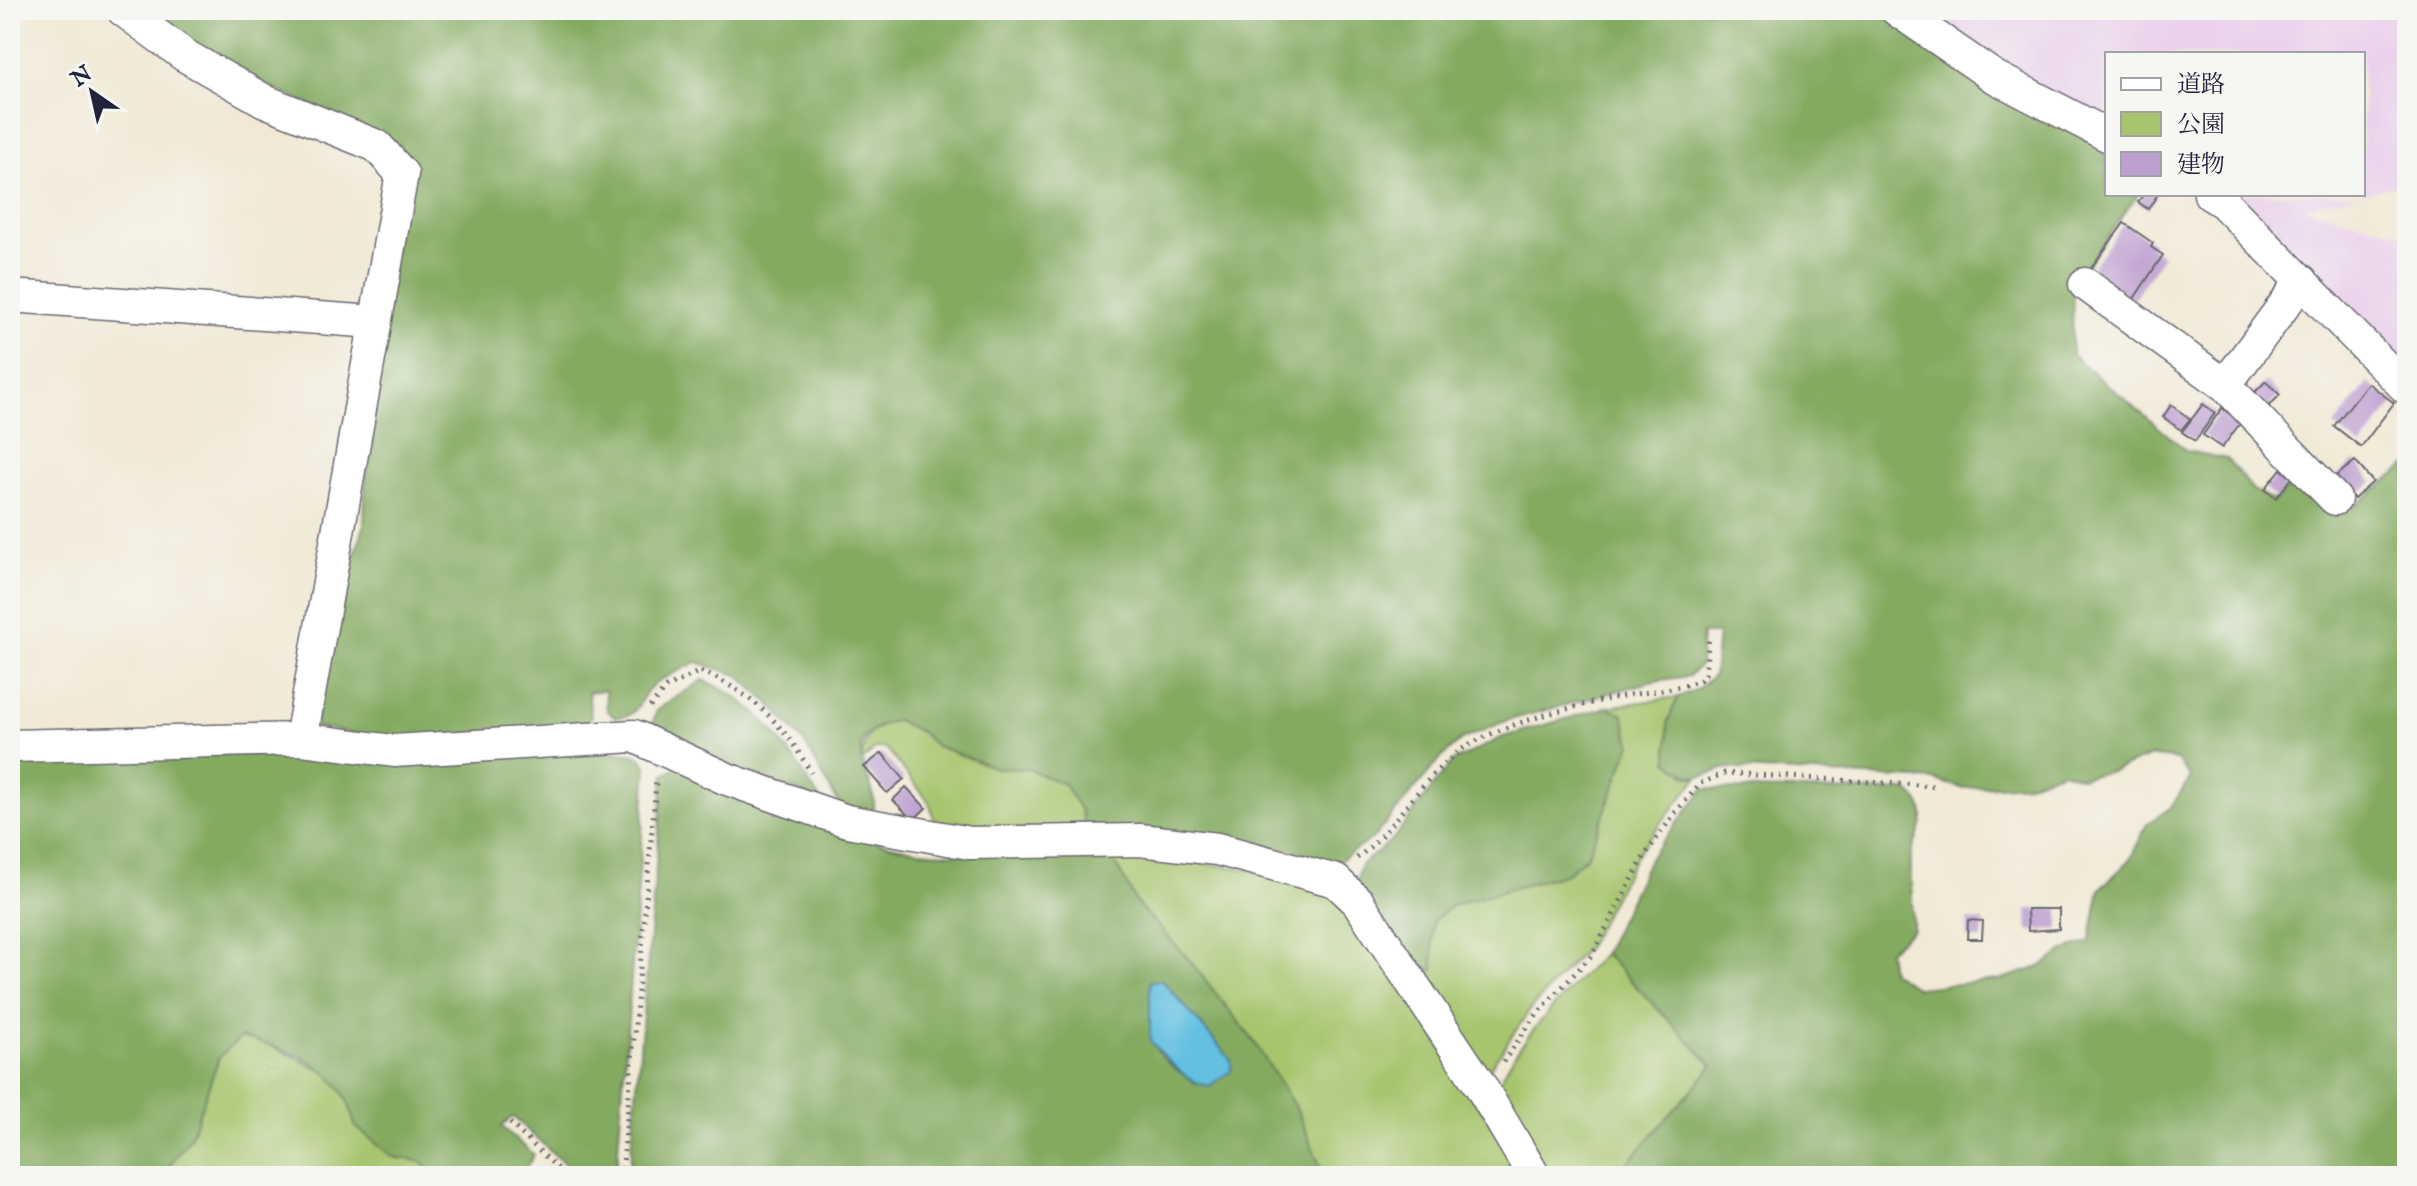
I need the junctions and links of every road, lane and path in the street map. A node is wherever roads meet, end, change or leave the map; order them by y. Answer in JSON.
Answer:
{"nodes":[{"id":1,"x":123,"y":10,"type":"edge"},
{"id":2,"x":1897,"y":10,"type":"edge"},
{"id":3,"x":2105,"y":134,"type":"edge"},
{"id":4,"x":2213,"y":196,"type":"edge"},
{"id":5,"x":2302,"y":281,"type":"junction"},
{"id":6,"x":2085,"y":284,"type":"dead end"},
{"id":7,"x":10,"y":296,"type":"edge"},
{"id":8,"x":375,"y":322,"type":"junction"},
{"id":9,"x":2225,"y":385,"type":"junction"},
{"id":10,"x":2407,"y":389,"type":"edge"},
{"id":11,"x":2335,"y":499,"type":"dead end"},
{"id":12,"x":1709,"y":636,"type":"dead end"},
{"id":13,"x":634,"y":736,"type":"junction"},
{"id":14,"x":301,"y":739,"type":"junction"},
{"id":15,"x":10,"y":746,"type":"edge"},
{"id":16,"x":663,"y":749,"type":"junction"},
{"id":17,"x":1934,"y":786,"type":"dead end"},
{"id":18,"x":833,"y":816,"type":"junction"},
{"id":19,"x":1336,"y":881,"type":"junction"},
{"id":20,"x":1485,"y":1092,"type":"junction"},
{"id":21,"x":510,"y":1123,"type":"dead end"},
{"id":22,"x":566,"y":1176,"type":"edge"},
{"id":23,"x":622,"y":1176,"type":"edge"},
{"id":24,"x":1534,"y":1176,"type":"edge"}],
"edges":[{"from":1,"to":8,"type":"street"},
{"from":2,"to":3,"type":"street"},
{"from":4,"to":5,"type":"street"},
{"from":5,"to":9,"type":"street"},
{"from":5,"to":10,"type":"street"},
{"from":6,"to":9,"type":"street"},
{"from":7,"to":8,"type":"street"},
{"from":8,"to":14,"type":"street"},
{"from":9,"to":11,"type":"street"},
{"from":12,"to":19,"type":"path"},
{"from":13,"to":14,"type":"street"},
{"from":13,"to":16,"type":"street"},
{"from":13,"to":18,"type":"path"},
{"from":14,"to":15,"type":"street"},
{"from":16,"to":18,"type":"street"},
{"from":16,"to":23,"type":"path"},
{"from":17,"to":20,"type":"path"},
{"from":18,"to":19,"type":"street"},
{"from":19,"to":20,"type":"street"},
{"from":20,"to":24,"type":"street"},
{"from":21,"to":22,"type":"path"}]}
